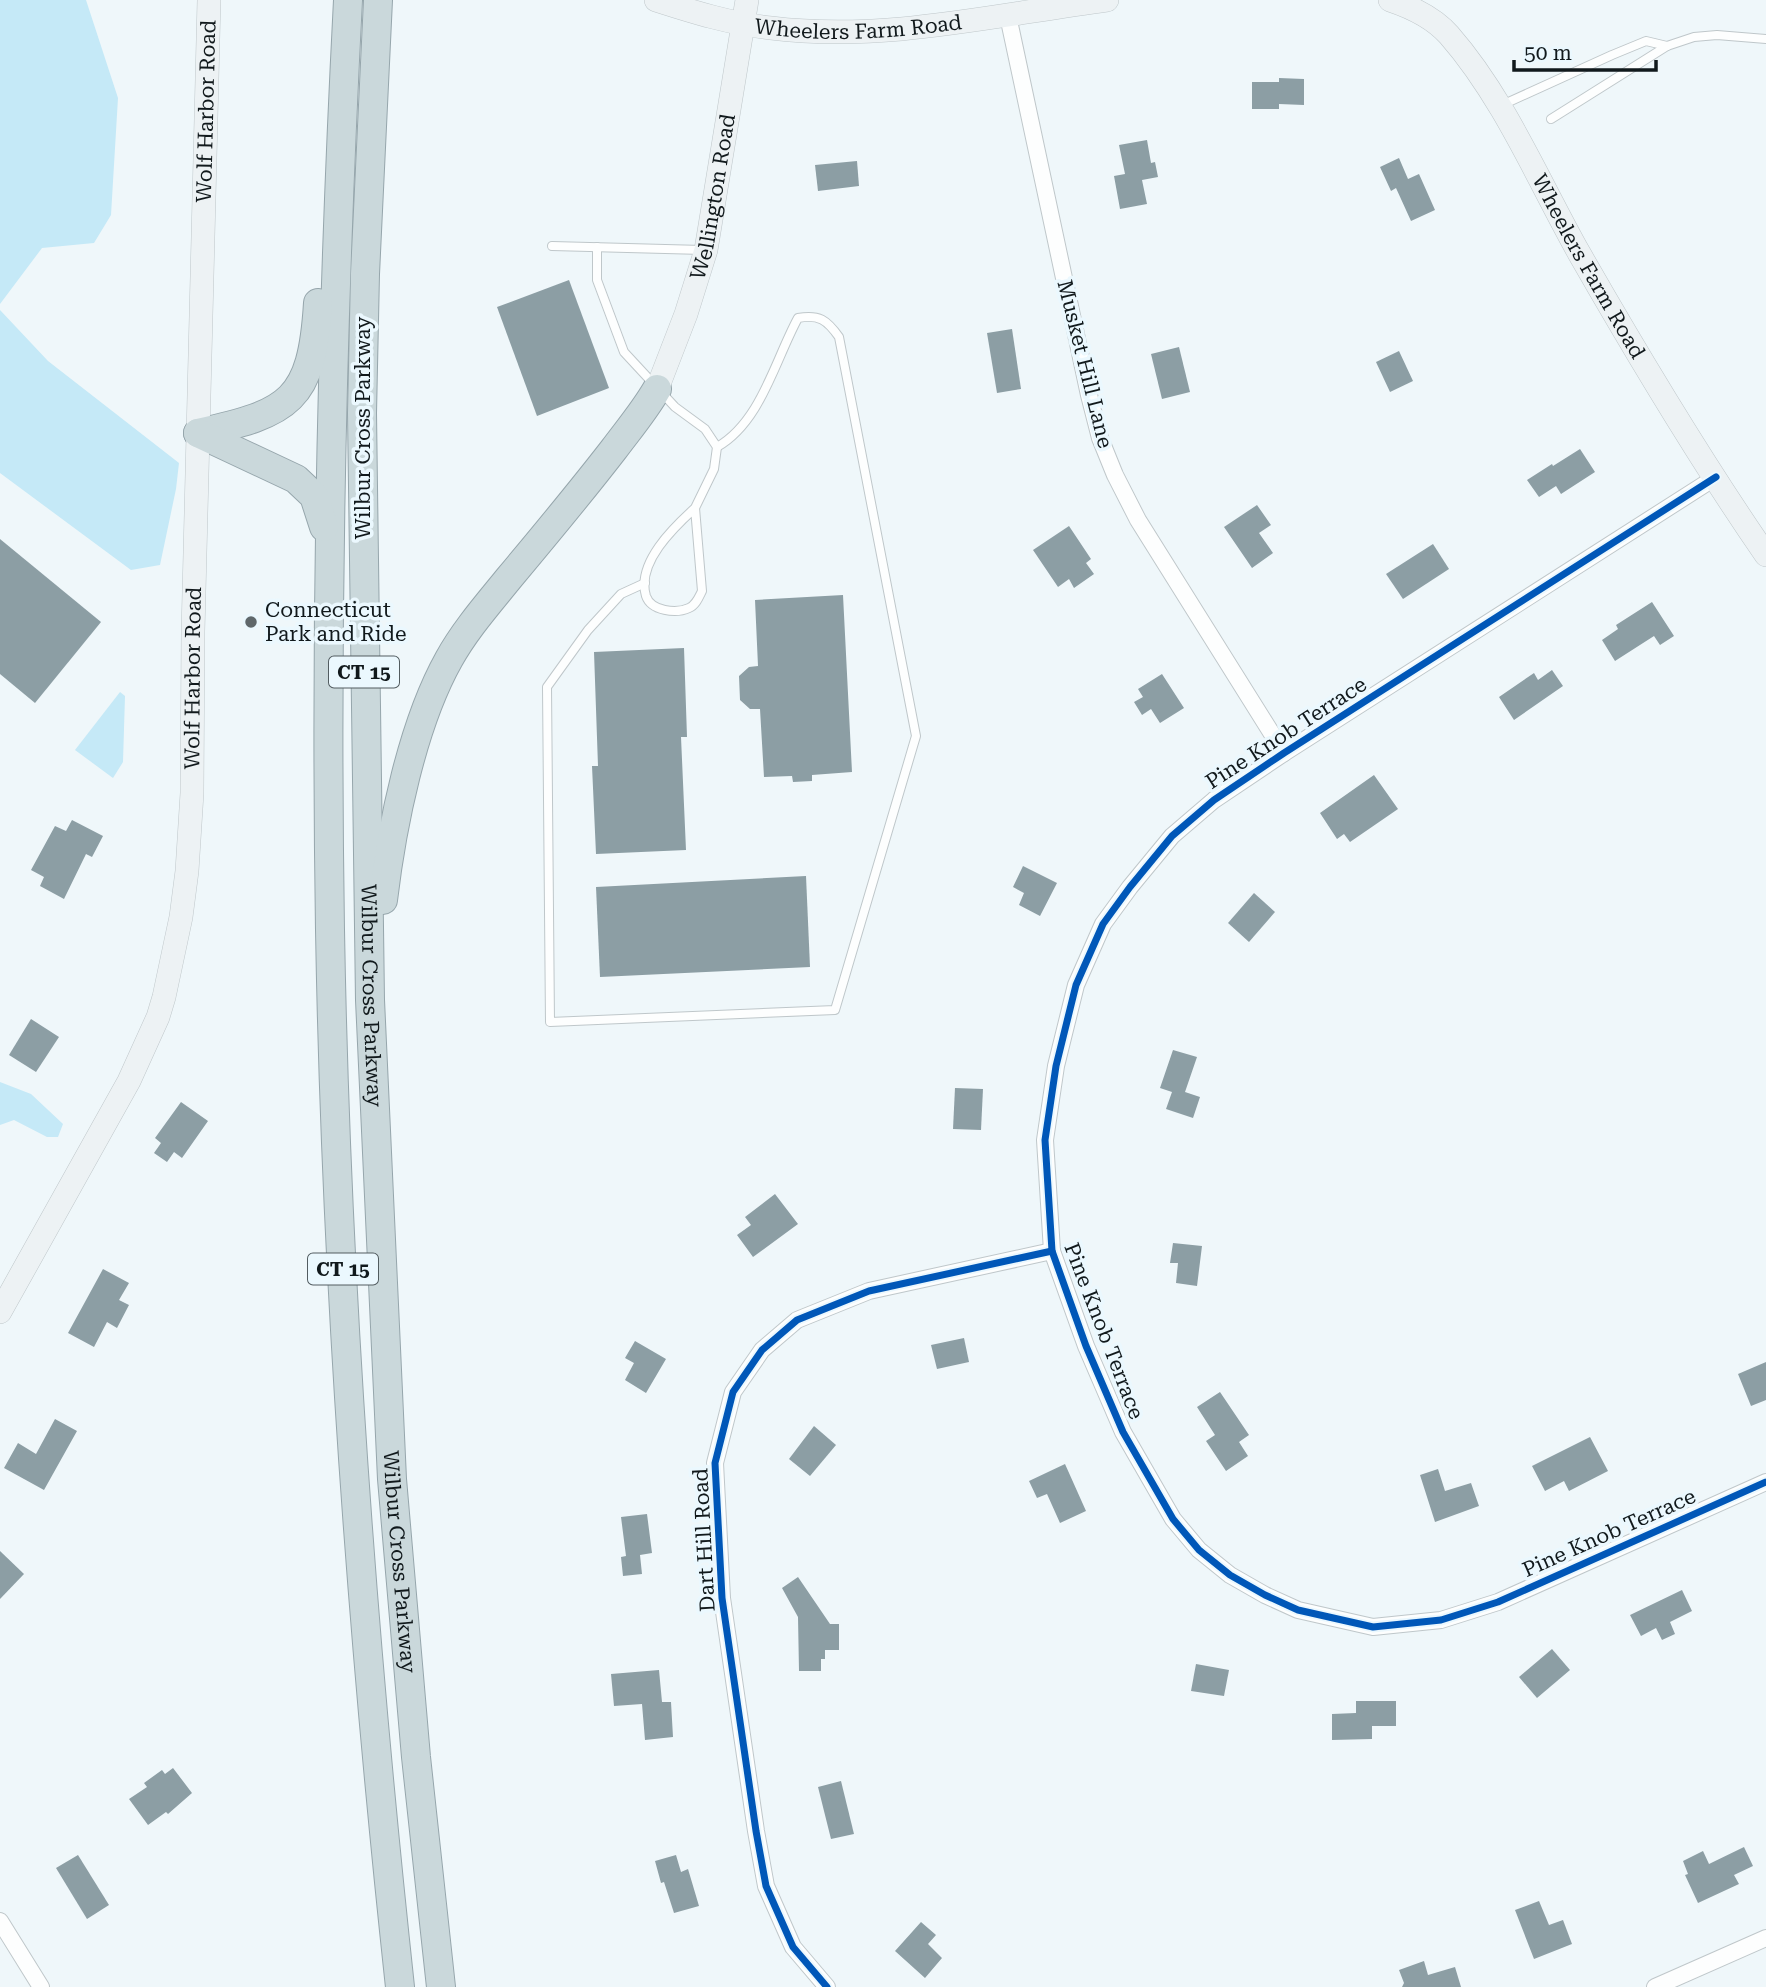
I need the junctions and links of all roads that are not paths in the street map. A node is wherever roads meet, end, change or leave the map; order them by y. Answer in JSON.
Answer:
{"nodes":[{"id":1,"x":209,"y":0,"type":"edge"},
{"id":2,"x":348,"y":0,"type":"edge"},
{"id":3,"x":378,"y":0,"type":"edge"},
{"id":4,"x":398,"y":0,"type":"edge"},
{"id":5,"x":656,"y":0,"type":"edge"},
{"id":6,"x":747,"y":0,"type":"edge"},
{"id":7,"x":1107,"y":0,"type":"edge"},
{"id":8,"x":1390,"y":0,"type":"edge"},
{"id":9,"x":1008,"y":16,"type":"junction"},
{"id":10,"x":743,"y":24,"type":"junction"},
{"id":11,"x":1766,"y":39,"type":"edge"},
{"id":12,"x":1667,"y":46,"type":"junction"},
{"id":13,"x":1499,"y":106,"type":"junction"},
{"id":14,"x":1551,"y":119,"type":"dead end"},
{"id":15,"x":336,"y":229,"type":"junction"},
{"id":16,"x":552,"y":246,"type":"dead end"},
{"id":17,"x":597,"y":247,"type":"junction"},
{"id":18,"x":706,"y":250,"type":"junction"},
{"id":19,"x":363,"y":344,"type":"junction"},
{"id":20,"x":657,"y":389,"type":"junction"},
{"id":21,"x":198,"y":433,"type":"junction"},
{"id":22,"x":717,"y":447,"type":"junction"},
{"id":23,"x":1716,"y":477,"type":"junction"},
{"id":24,"x":695,"y":508,"type":"junction"},
{"id":25,"x":330,"y":548,"type":"junction"},
{"id":26,"x":1766,"y":555,"type":"edge"},
{"id":27,"x":645,"y":583,"type":"junction"},
{"id":28,"x":1284,"y":753,"type":"junction"},
{"id":29,"x":370,"y":1000,"type":"junction"},
{"id":30,"x":1052,"y":1251,"type":"junction"},
{"id":31,"x":0,"y":1312,"type":"edge"},
{"id":32,"x":1766,"y":1482,"type":"edge"},
{"id":33,"x":0,"y":1921,"type":"edge"},
{"id":34,"x":1766,"y":1938,"type":"edge"},
{"id":35,"x":41,"y":1987,"type":"edge"},
{"id":36,"x":400,"y":1987,"type":"edge"},
{"id":37,"x":441,"y":1987,"type":"edge"},
{"id":38,"x":827,"y":1987,"type":"edge"},
{"id":39,"x":1654,"y":1987,"type":"edge"}],
"edges":[{"from":1,"to":21,"type":"main road","name":"Wolf Harbor Road"},
{"from":2,"to":15,"type":"highway","name":"Wilbur Cross Parkway","number":"CT 15"},
{"from":3,"to":19,"type":"highway","name":"Wilbur Cross Parkway","number":"CT 15"},
{"from":4,"to":19,"type":"highway"},
{"from":5,"to":10,"type":"main road","name":"Wheelers Farm Road"},
{"from":6,"to":10,"type":"main road","name":"Wellington Road"},
{"from":7,"to":9,"type":"main road","name":"Wheelers Farm Road"},
{"from":8,"to":13,"type":"main road","name":"Wheelers Farm Road"},
{"from":9,"to":10,"type":"main road","name":"Wheelers Farm Road"},
{"from":9,"to":28,"type":"street","name":"Musket Hill Lane"},
{"from":10,"to":18,"type":"main road","name":"Wellington Road"},
{"from":11,"to":12,"type":"lane"},
{"from":12,"to":13,"type":"lane"},
{"from":12,"to":14,"type":"lane"},
{"from":13,"to":23,"type":"main road","name":"Wheelers Farm Road"},
{"from":15,"to":21,"type":"highway"},
{"from":15,"to":25,"type":"highway","name":"Wilbur Cross Parkway","number":"CT 15"},
{"from":16,"to":17,"type":"lane"},
{"from":17,"to":18,"type":"lane"},
{"from":17,"to":20,"type":"lane"},
{"from":18,"to":20,"type":"main road","name":"Wellington Road"},
{"from":19,"to":29,"type":"highway","name":"Wilbur Cross Parkway","number":"CT 15"},
{"from":20,"to":22,"type":"lane"},
{"from":20,"to":29,"type":"highway"},
{"from":21,"to":25,"type":"highway"},
{"from":21,"to":31,"type":"main road","name":"Wolf Harbor Road"},
{"from":22,"to":24,"type":"lane"},
{"from":22,"to":27,"type":"lane"},
{"from":23,"to":26,"type":"main road","name":"Wheelers Farm Road"},
{"from":23,"to":28,"type":"street","name":"Pine Knob Terrace"},
{"from":24,"to":27,"type":"lane"},
{"from":24,"to":27,"type":"lane"},
{"from":25,"to":36,"type":"highway","name":"Wilbur Cross Parkway","number":"CT 15"},
{"from":28,"to":30,"type":"street","name":"Pine Knob Terrace"},
{"from":29,"to":37,"type":"highway","name":"Wilbur Cross Parkway","number":"CT 15"},
{"from":30,"to":32,"type":"street","name":"Pine Knob Terrace"},
{"from":30,"to":38,"type":"street","name":"Dart Hill Road"},
{"from":33,"to":35,"type":"street"},
{"from":34,"to":39,"type":"street"}]}
